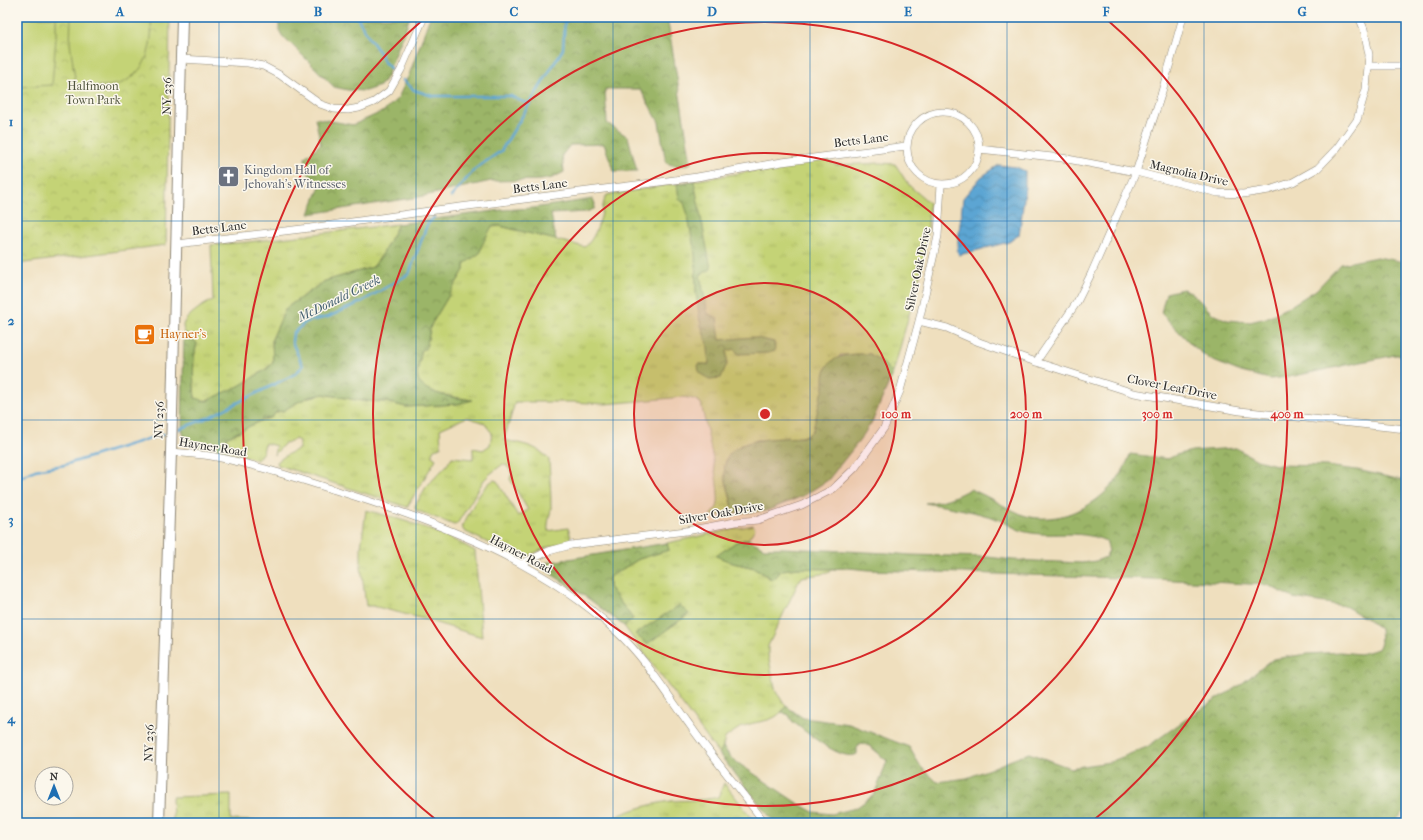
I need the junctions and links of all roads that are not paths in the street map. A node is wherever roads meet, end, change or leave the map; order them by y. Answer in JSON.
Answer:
{"nodes":[{"id":1,"x":182,"y":17,"type":"edge"},
{"id":2,"x":424,"y":17,"type":"edge"},
{"id":3,"x":1183,"y":17,"type":"edge"},
{"id":4,"x":1358,"y":17,"type":"edge"},
{"id":5,"x":181,"y":59,"type":"junction"},
{"id":6,"x":1368,"y":66,"type":"junction"},
{"id":7,"x":1406,"y":66,"type":"edge"},
{"id":8,"x":906,"y":146,"type":"junction"},
{"id":9,"x":979,"y":149,"type":"junction"},
{"id":10,"x":1136,"y":172,"type":"junction"},
{"id":11,"x":941,"y":184,"type":"junction"},
{"id":12,"x":177,"y":244,"type":"junction"},
{"id":13,"x":919,"y":321,"type":"junction"},
{"id":14,"x":1036,"y":362,"type":"junction"},
{"id":15,"x":1406,"y":429,"type":"edge"},
{"id":16,"x":171,"y":452,"type":"junction"},
{"id":17,"x":520,"y":564,"type":"junction"},
{"id":18,"x":159,"y":823,"type":"edge"},
{"id":19,"x":765,"y":823,"type":"edge"}],
"edges":[{"from":1,"to":5,"type":"main road","name":"NY 236","number":"NY 236"},
{"from":2,"to":5,"type":"street"},
{"from":3,"to":10,"type":"street"},
{"from":4,"to":6,"type":"street","name":"Magnolia Drive"},
{"from":5,"to":12,"type":"main road","name":"NY 236","number":"NY 236"},
{"from":6,"to":7,"type":"street"},
{"from":6,"to":10,"type":"street","name":"Magnolia Drive"},
{"from":8,"to":9,"type":"street","name":"Betts Lane"},
{"from":8,"to":11,"type":"street","name":"Betts Lane"},
{"from":8,"to":12,"type":"street","name":"Betts Lane"},
{"from":9,"to":10,"type":"street","name":"Magnolia Drive"},
{"from":9,"to":11,"type":"street"},
{"from":10,"to":14,"type":"street"},
{"from":11,"to":13,"type":"street","name":"Silver Oak Drive"},
{"from":12,"to":16,"type":"main road","name":"NY 236","number":"NY 236"},
{"from":13,"to":14,"type":"street","name":"Clover Leaf Drive"},
{"from":13,"to":17,"type":"street","name":"Silver Oak Drive"},
{"from":14,"to":15,"type":"street","name":"Clover Leaf Drive"},
{"from":16,"to":17,"type":"street","name":"Hayner Road"},
{"from":16,"to":18,"type":"main road","name":"NY 236","number":"NY 236"},
{"from":17,"to":19,"type":"street","name":"Hayner Road"}]}
